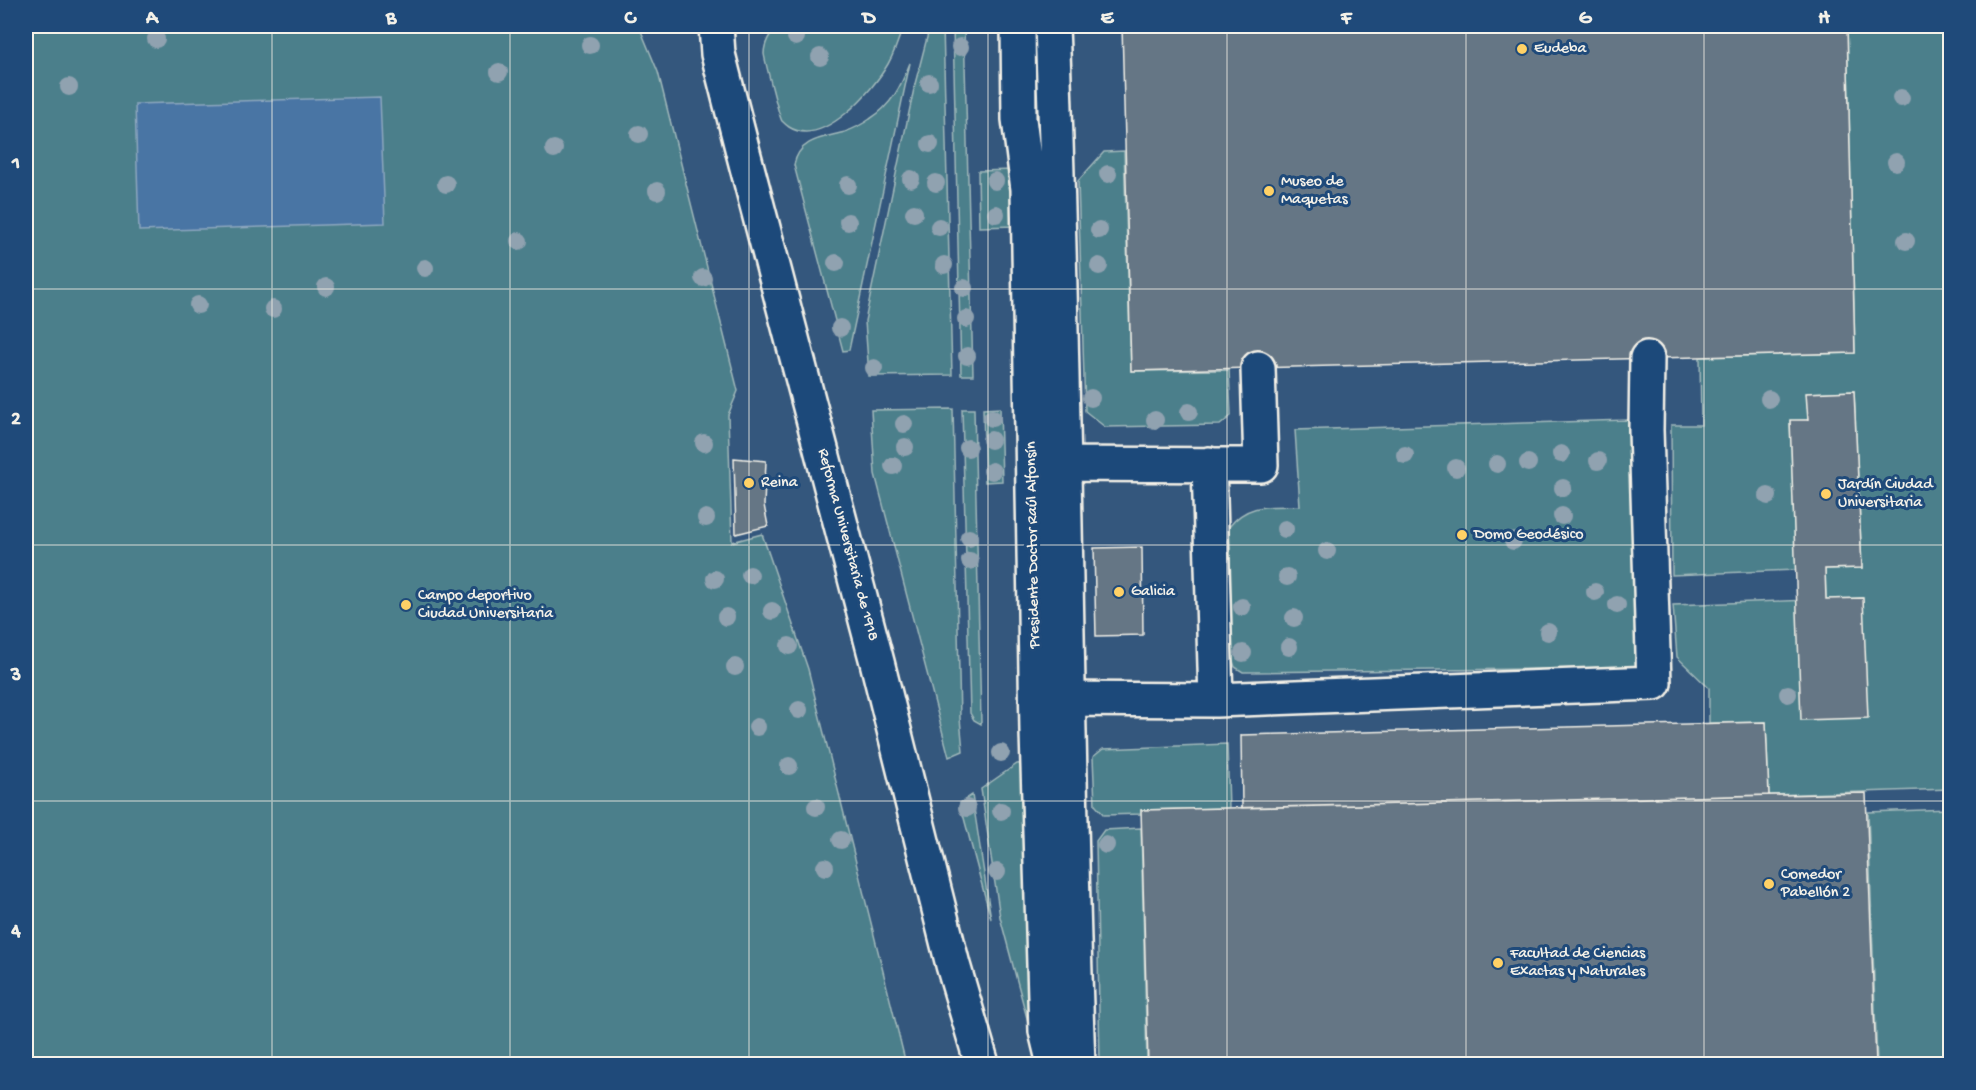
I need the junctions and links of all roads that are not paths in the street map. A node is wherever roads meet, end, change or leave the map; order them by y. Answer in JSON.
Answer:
{"nodes":[{"id":1,"x":716,"y":26,"type":"edge"},
{"id":2,"x":1018,"y":26,"type":"edge"},
{"id":3,"x":1052,"y":26,"type":"edge"},
{"id":4,"x":1647,"y":358,"type":"dead end"},
{"id":5,"x":1258,"y":368,"type":"dead end"},
{"id":6,"x":1048,"y":464,"type":"junction"},
{"id":7,"x":1209,"y":464,"type":"junction"},
{"id":8,"x":1052,"y":699,"type":"junction"},
{"id":9,"x":1216,"y":700,"type":"junction"},
{"id":10,"x":982,"y":1065,"type":"edge"},
{"id":11,"x":1054,"y":1065,"type":"edge"},
{"id":12,"x":1078,"y":1065,"type":"edge"}],
"edges":[{"from":1,"to":10,"type":"lane","name":"Reforma Universitaria de 1918"},
{"from":2,"to":6,"type":"lane","name":"Presidente Doctor Raúl Alfonsín"},
{"from":3,"to":6,"type":"lane","name":"Presidente Doctor Raúl Alfonsín"},
{"from":4,"to":9,"type":"lane"},
{"from":5,"to":7,"type":"lane"},
{"from":6,"to":7,"type":"lane"},
{"from":6,"to":8,"type":"lane","name":"Presidente Doctor Raúl Alfonsín"},
{"from":7,"to":9,"type":"lane"},
{"from":8,"to":9,"type":"lane"},
{"from":8,"to":11,"type":"lane","name":"Presidente Doctor Raúl Alfonsín"},
{"from":8,"to":12,"type":"lane","name":"Presidente Doctor Raúl Alfonsín"}]}
